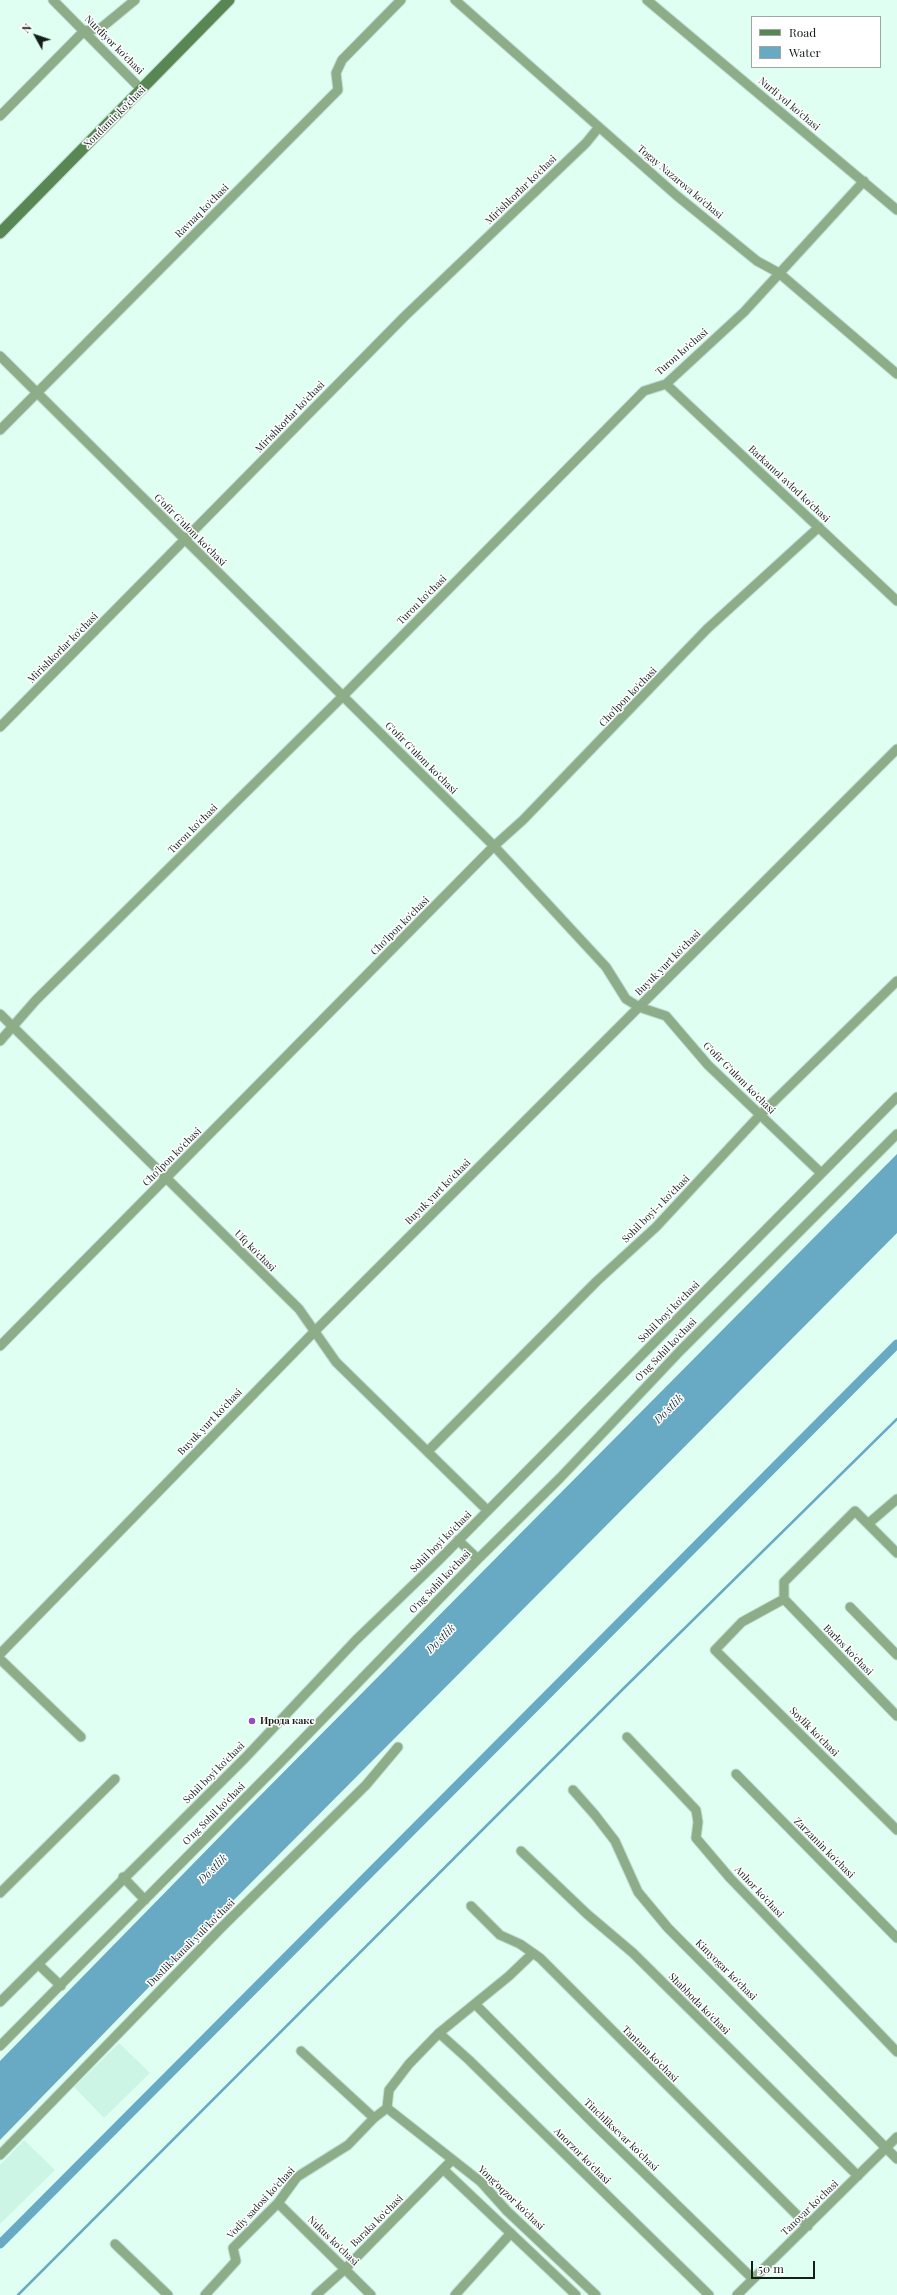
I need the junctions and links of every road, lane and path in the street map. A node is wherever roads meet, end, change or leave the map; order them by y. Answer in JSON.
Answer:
{"nodes":[{"id":1,"x":53,"y":0,"type":"edge"},
{"id":2,"x":134,"y":0,"type":"edge"},
{"id":3,"x":229,"y":0,"type":"edge"},
{"id":4,"x":401,"y":0,"type":"edge"},
{"id":5,"x":455,"y":0,"type":"edge"},
{"id":6,"x":647,"y":0,"type":"edge"},
{"id":7,"x":84,"y":31,"type":"junction"},
{"id":8,"x":142,"y":90,"type":"junction"},
{"id":9,"x":0,"y":102,"type":"edge"},
{"id":10,"x":7,"y":109,"type":"junction"},
{"id":11,"x":0,"y":116,"type":"edge"},
{"id":12,"x":599,"y":127,"type":"junction"},
{"id":13,"x":864,"y":181,"type":"junction"},
{"id":14,"x":897,"y":210,"type":"edge"},
{"id":15,"x":0,"y":233,"type":"edge"},
{"id":16,"x":779,"y":273,"type":"junction"},
{"id":17,"x":0,"y":356,"type":"edge"},
{"id":18,"x":897,"y":374,"type":"edge"},
{"id":19,"x":666,"y":384,"type":"junction"},
{"id":20,"x":36,"y":394,"type":"junction"},
{"id":21,"x":0,"y":430,"type":"edge"},
{"id":22,"x":819,"y":527,"type":"junction"},
{"id":23,"x":184,"y":541,"type":"junction"},
{"id":24,"x":897,"y":601,"type":"edge"},
{"id":25,"x":343,"y":696,"type":"junction"},
{"id":26,"x":0,"y":727,"type":"edge"},
{"id":27,"x":897,"y":749,"type":"edge"},
{"id":28,"x":494,"y":846,"type":"junction"},
{"id":29,"x":897,"y":980,"type":"edge"},
{"id":30,"x":639,"y":1007,"type":"junction"},
{"id":31,"x":0,"y":1014,"type":"edge"},
{"id":32,"x":14,"y":1027,"type":"junction"},
{"id":33,"x":0,"y":1041,"type":"edge"},
{"id":34,"x":897,"y":1097,"type":"edge"},
{"id":35,"x":760,"y":1115,"type":"junction"},
{"id":36,"x":897,"y":1134,"type":"edge"},
{"id":37,"x":821,"y":1173,"type":"junction"},
{"id":38,"x":167,"y":1178,"type":"junction"},
{"id":39,"x":315,"y":1331,"type":"junction"},
{"id":40,"x":0,"y":1346,"type":"edge"},
{"id":41,"x":428,"y":1451,"type":"junction"},
{"id":42,"x":897,"y":1499,"type":"edge"},
{"id":43,"x":487,"y":1510,"type":"junction"},
{"id":44,"x":869,"y":1523,"type":"junction"},
{"id":45,"x":458,"y":1540,"type":"junction"},
{"id":46,"x":897,"y":1553,"type":"edge"},
{"id":47,"x":478,"y":1559,"type":"junction"},
{"id":48,"x":784,"y":1599,"type":"junction"},
{"id":49,"x":850,"y":1607,"type":"dead end"},
{"id":50,"x":0,"y":1654,"type":"edge"},
{"id":51,"x":897,"y":1655,"type":"edge"},
{"id":52,"x":0,"y":1659,"type":"edge"},
{"id":53,"x":897,"y":1716,"type":"edge"},
{"id":54,"x":81,"y":1737,"type":"dead end"},
{"id":55,"x":627,"y":1738,"type":"dead end"},
{"id":56,"x":398,"y":1747,"type":"dead end"},
{"id":57,"x":736,"y":1774,"type":"dead end"},
{"id":58,"x":115,"y":1779,"type":"dead end"},
{"id":59,"x":573,"y":1790,"type":"dead end"},
{"id":60,"x":897,"y":1830,"type":"edge"},
{"id":61,"x":521,"y":1851,"type":"dead end"},
{"id":62,"x":123,"y":1877,"type":"junction"},
{"id":63,"x":0,"y":1893,"type":"edge"},
{"id":64,"x":145,"y":1900,"type":"junction"},
{"id":65,"x":471,"y":1906,"type":"dead end"},
{"id":66,"x":897,"y":1938,"type":"edge"},
{"id":67,"x":533,"y":1953,"type":"junction"},
{"id":68,"x":38,"y":1964,"type":"junction"},
{"id":69,"x":61,"y":1986,"type":"junction"},
{"id":70,"x":0,"y":2002,"type":"edge"},
{"id":71,"x":475,"y":2004,"type":"junction"},
{"id":72,"x":439,"y":2033,"type":"junction"},
{"id":73,"x":0,"y":2046,"type":"edge"},
{"id":74,"x":301,"y":2051,"type":"dead end"},
{"id":75,"x":897,"y":2052,"type":"edge"},
{"id":76,"x":387,"y":2108,"type":"junction"},
{"id":77,"x":374,"y":2118,"type":"junction"},
{"id":78,"x":897,"y":2137,"type":"edge"},
{"id":79,"x":886,"y":2149,"type":"junction"},
{"id":80,"x":0,"y":2155,"type":"edge"},
{"id":81,"x":897,"y":2159,"type":"edge"},
{"id":82,"x":452,"y":2160,"type":"junction"},
{"id":83,"x":443,"y":2169,"type":"junction"},
{"id":84,"x":858,"y":2176,"type":"junction"},
{"id":85,"x":278,"y":2204,"type":"junction"},
{"id":86,"x":808,"y":2226,"type":"junction"},
{"id":87,"x":511,"y":2234,"type":"junction"},
{"id":88,"x":115,"y":2244,"type":"dead end"},
{"id":89,"x":345,"y":2269,"type":"junction"},
{"id":90,"x":753,"y":2279,"type":"junction"},
{"id":91,"x":168,"y":2295,"type":"edge"},
{"id":92,"x":205,"y":2295,"type":"edge"},
{"id":93,"x":316,"y":2295,"type":"edge"},
{"id":94,"x":372,"y":2295,"type":"edge"},
{"id":95,"x":455,"y":2295,"type":"edge"},
{"id":96,"x":576,"y":2295,"type":"edge"},
{"id":97,"x":596,"y":2295,"type":"edge"},
{"id":98,"x":709,"y":2295,"type":"edge"},
{"id":99,"x":737,"y":2295,"type":"edge"}],
"edges":[{"from":1,"to":7,"type":"street","name":"Nurdiyor ko'chasi"},
{"from":2,"to":7,"type":"street"},
{"from":3,"to":8,"type":"main road","name":"Xondamir ko'chasi"},
{"from":4,"to":20,"type":"street","name":"Ravnaq ko'chasi"},
{"from":5,"to":12,"type":"street","name":"Togay Nazarova ko'chasi"},
{"from":6,"to":13,"type":"street","name":"Nurli yol ko'chasi"},
{"from":7,"to":8,"type":"street","name":"Nurdiyor ko'chasi"},
{"from":7,"to":10,"type":"street"},
{"from":8,"to":15,"type":"main road","name":"Xondamir ko'chasi"},
{"from":9,"to":10,"type":"street"},
{"from":10,"to":11,"type":"street"},
{"from":12,"to":16,"type":"street","name":"Togay Nazarova ko'chasi"},
{"from":12,"to":23,"type":"street","name":"Mirishkorlar ko'chasi"},
{"from":13,"to":14,"type":"street","name":"Nurli yol ko'chasi"},
{"from":13,"to":16,"type":"street","name":"Turon ko'chasi"},
{"from":16,"to":18,"type":"street","name":"Togay Nazarova ko'chasi"},
{"from":16,"to":19,"type":"street","name":"Turon ko'chasi"},
{"from":17,"to":20,"type":"street","name":"G'ofir G'ulom ko'chasi"},
{"from":19,"to":22,"type":"street","name":"Barkamol avlod ko'chasi"},
{"from":19,"to":25,"type":"street","name":"Turon ko'chasi"},
{"from":20,"to":21,"type":"street","name":"Ravnaq ko'chasi"},
{"from":20,"to":23,"type":"street","name":"G'ofir G'ulom ko'chasi"},
{"from":22,"to":24,"type":"street","name":"Barkamol avlod ko'chasi"},
{"from":22,"to":28,"type":"street","name":"Cho'lpon ko'chasi"},
{"from":23,"to":25,"type":"street","name":"G'ofir G'ulom ko'chasi"},
{"from":23,"to":26,"type":"street","name":"Mirishkorlar ko'chasi"},
{"from":25,"to":28,"type":"street","name":"G'ofir G'ulom ko'chasi"},
{"from":25,"to":32,"type":"street","name":"Turon ko'chasi"},
{"from":27,"to":30,"type":"street","name":"Buyuk yurt ko'chasi"},
{"from":28,"to":30,"type":"street","name":"G'ofir G'ulom ko'chasi"},
{"from":28,"to":38,"type":"street","name":"Cho'lpon ko'chasi"},
{"from":29,"to":35,"type":"street","name":"Sohil boyi-1 ko'chasi"},
{"from":30,"to":35,"type":"street","name":"G'ofir G'ulom ko'chasi"},
{"from":30,"to":39,"type":"street","name":"Buyuk yurt ko'chasi"},
{"from":31,"to":32,"type":"street","name":"Ufq ko'chasi"},
{"from":32,"to":33,"type":"street","name":"Turon ko'chasi"},
{"from":32,"to":38,"type":"street","name":"Ufq ko'chasi"},
{"from":34,"to":37,"type":"street","name":"Sohil boyi ko'chasi"},
{"from":35,"to":37,"type":"street","name":"G'ofir G'ulom ko'chasi"},
{"from":35,"to":41,"type":"street","name":"Sohil boyi-1 ko'chasi"},
{"from":36,"to":47,"type":"street","name":"O'ng Sohil ko'chasi"},
{"from":37,"to":43,"type":"street","name":"Sohil boyi ko'chasi"},
{"from":38,"to":39,"type":"street","name":"Ufq ko'chasi"},
{"from":38,"to":40,"type":"street","name":"Cho'lpon ko'chasi"},
{"from":39,"to":41,"type":"street","name":"Ufq ko'chasi"},
{"from":39,"to":50,"type":"street","name":"Buyuk yurt ko'chasi"},
{"from":41,"to":43,"type":"street","name":"Ufq ko'chasi"},
{"from":42,"to":44,"type":"street"},
{"from":43,"to":45,"type":"street","name":"Sohil boyi ko'chasi"},
{"from":44,"to":46,"type":"street"},
{"from":44,"to":48,"type":"street"},
{"from":45,"to":47,"type":"street"},
{"from":45,"to":62,"type":"street","name":"Sohil boyi ko'chasi"},
{"from":47,"to":64,"type":"street","name":"O'ng Sohil ko'chasi"},
{"from":48,"to":53,"type":"street","name":"Barlos ko'chasi"},
{"from":48,"to":60,"type":"street","name":"Soylik ko'chasi"},
{"from":49,"to":51,"type":"street"},
{"from":52,"to":54,"type":"street"},
{"from":55,"to":75,"type":"street","name":"Anhor ko'chasi"},
{"from":56,"to":80,"type":"street","name":"Dustlik kanali yuli ko'chasi"},
{"from":57,"to":66,"type":"street","name":"Zarzamin ko'chasi"},
{"from":58,"to":63,"type":"street"},
{"from":59,"to":79,"type":"street","name":"Kimyogar ko'chasi"},
{"from":61,"to":84,"type":"street","name":"Shabboda ko'chasi"},
{"from":62,"to":64,"type":"street"},
{"from":62,"to":68,"type":"street","name":"Sohil boyi ko'chasi"},
{"from":64,"to":69,"type":"street","name":"O'ng Sohil ko'chasi"},
{"from":65,"to":67,"type":"street","name":"Tantana ko'chasi"},
{"from":67,"to":71,"type":"street"},
{"from":67,"to":86,"type":"street","name":"Tantana ko'chasi"},
{"from":68,"to":69,"type":"street"},
{"from":68,"to":70,"type":"street","name":"Sohil boyi ko'chasi"},
{"from":69,"to":73,"type":"street","name":"O'ng Sohil ko'chasi"},
{"from":71,"to":72,"type":"street"},
{"from":71,"to":90,"type":"street","name":"Tinchliksevar ko'chasi"},
{"from":72,"to":76,"type":"street"},
{"from":72,"to":98,"type":"street","name":"Anorzor ko'chasi"},
{"from":74,"to":77,"type":"street"},
{"from":76,"to":77,"type":"street","name":"Vodiy sadosi ko'chasi"},
{"from":76,"to":82,"type":"street","name":"Yong'oqzor ko'chasi"},
{"from":77,"to":85,"type":"street","name":"Vodiy sadosi ko'chasi"},
{"from":78,"to":79,"type":"street","name":"Tanovar ko'chasi"},
{"from":79,"to":81,"type":"street","name":"Kimyogar ko'chasi"},
{"from":79,"to":84,"type":"street","name":"Tanovar ko'chasi"},
{"from":82,"to":83,"type":"street","name":"Baraka ko'chasi"},
{"from":82,"to":97,"type":"street","name":"Yong'oqzor ko'chasi"},
{"from":83,"to":87,"type":"street"},
{"from":83,"to":89,"type":"street","name":"Baraka ko'chasi"},
{"from":84,"to":86,"type":"street","name":"Tanovar ko'chasi"},
{"from":85,"to":89,"type":"street","name":"Nukus ko'chasi"},
{"from":85,"to":92,"type":"street","name":"Vodiy sadosi ko'chasi"},
{"from":86,"to":90,"type":"street","name":"Tanovar ko'chasi"},
{"from":87,"to":95,"type":"street"},
{"from":87,"to":96,"type":"street"},
{"from":88,"to":91,"type":"street"},
{"from":89,"to":93,"type":"street","name":"Baraka ko'chasi"},
{"from":89,"to":94,"type":"street","name":"Nukus ko'chasi"},
{"from":90,"to":99,"type":"street","name":"Tanovar ko'chasi"}]}
